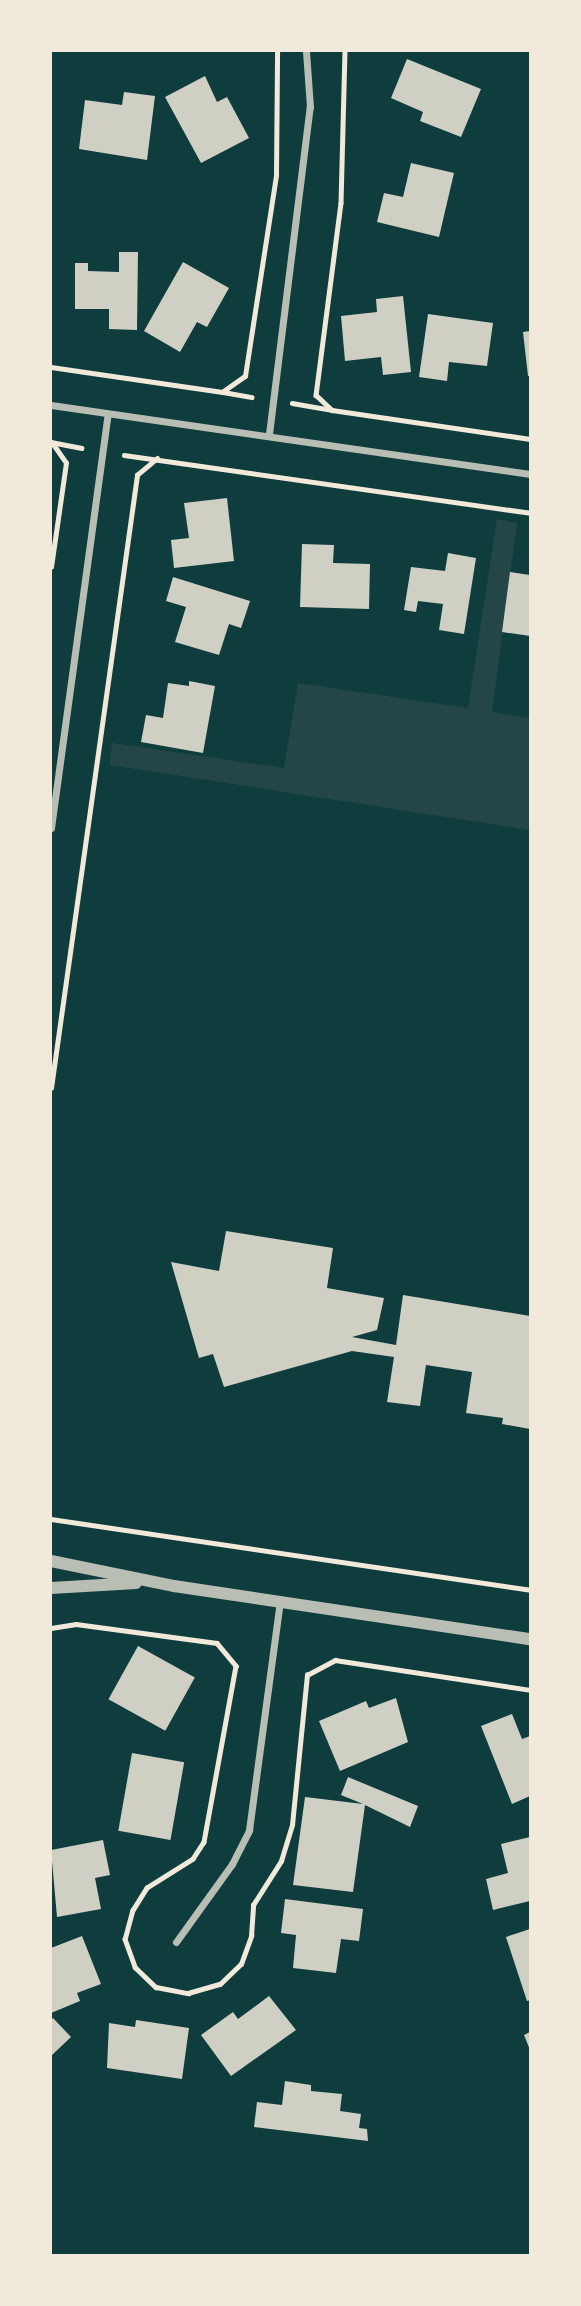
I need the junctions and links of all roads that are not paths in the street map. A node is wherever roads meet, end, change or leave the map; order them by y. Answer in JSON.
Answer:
{"nodes":[{"id":1,"x":306,"y":51,"type":"edge"},
{"id":2,"x":51,"y":405,"type":"edge"},
{"id":3,"x":108,"y":414,"type":"junction"},
{"id":4,"x":269,"y":434,"type":"junction"},
{"id":5,"x":530,"y":474,"type":"edge"},
{"id":6,"x":51,"y":828,"type":"edge"},
{"id":7,"x":51,"y":1561,"type":"edge"},
{"id":8,"x":174,"y":1586,"type":"junction"},
{"id":9,"x":51,"y":1587,"type":"edge"},
{"id":10,"x":280,"y":1602,"type":"junction"},
{"id":11,"x":530,"y":1639,"type":"edge"},
{"id":12,"x":176,"y":1942,"type":"dead end"}],
"edges":[{"from":1,"to":4,"type":"street"},
{"from":2,"to":3,"type":"street"},
{"from":3,"to":4,"type":"street"},
{"from":3,"to":6,"type":"street"},
{"from":4,"to":5,"type":"street"},
{"from":7,"to":8,"type":"street"},
{"from":8,"to":9,"type":"street"},
{"from":8,"to":10,"type":"street"},
{"from":10,"to":11,"type":"street"},
{"from":10,"to":12,"type":"street"}]}
